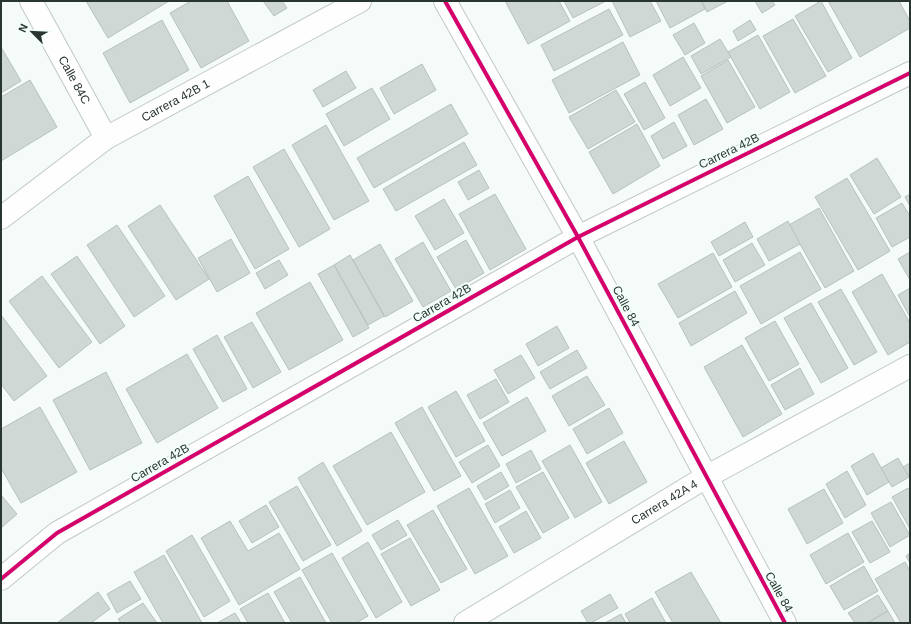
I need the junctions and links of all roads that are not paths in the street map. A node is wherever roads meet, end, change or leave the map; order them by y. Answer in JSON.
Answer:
{"nodes":[{"id":1,"x":31,"y":1,"type":"edge"},
{"id":2,"x":360,"y":1,"type":"edge"},
{"id":3,"x":445,"y":1,"type":"edge"},
{"id":4,"x":910,"y":73,"type":"edge"},
{"id":5,"x":106,"y":138,"type":"junction"},
{"id":6,"x":1,"y":218,"type":"edge"},
{"id":7,"x":578,"y":237,"type":"junction"},
{"id":8,"x":910,"y":366,"type":"edge"},
{"id":9,"x":706,"y":477,"type":"junction"},
{"id":10,"x":1,"y":580,"type":"edge"},
{"id":11,"x":465,"y":623,"type":"edge"},
{"id":12,"x":785,"y":623,"type":"edge"}],
"edges":[{"from":1,"to":5,"type":"street","name":"Calle 84C"},
{"from":2,"to":5,"type":"street","name":"Carrera 42B 1"},
{"from":3,"to":7,"type":"street","name":"Calle 84"},
{"from":4,"to":7,"type":"street","name":"Carrera 42B"},
{"from":5,"to":6,"type":"street","name":"Carrera 42B 1"},
{"from":7,"to":9,"type":"street","name":"Calle 84"},
{"from":7,"to":10,"type":"street","name":"Carrera 42B"},
{"from":8,"to":9,"type":"street","name":"Carrera 42A 4"},
{"from":9,"to":11,"type":"street","name":"Carrera 42A 4"},
{"from":9,"to":12,"type":"street","name":"Calle 84"}]}
